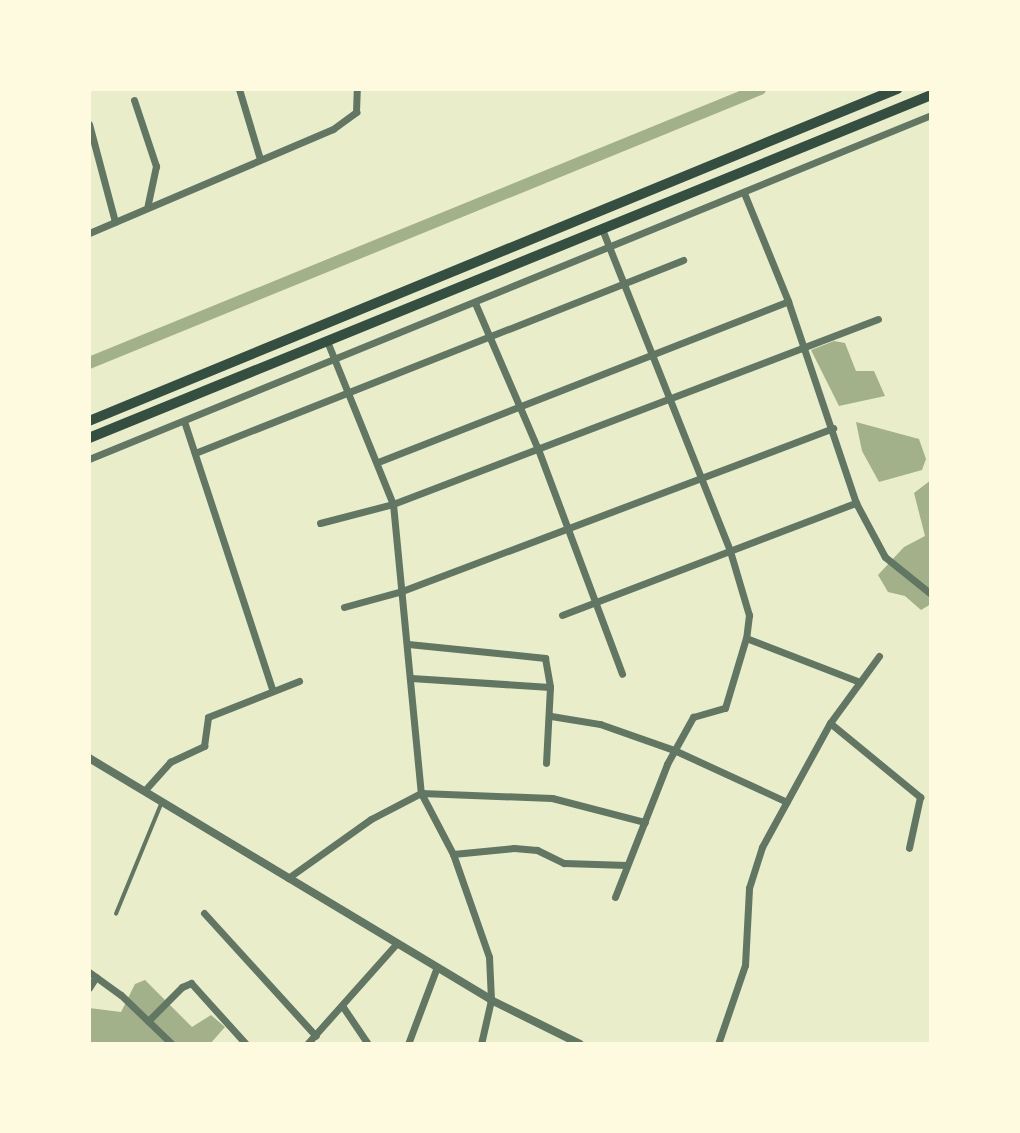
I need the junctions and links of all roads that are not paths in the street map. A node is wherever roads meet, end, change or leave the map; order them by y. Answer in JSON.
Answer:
{"nodes":[{"id":1,"x":239,"y":89,"type":"edge"},
{"id":2,"x":357,"y":89,"type":"edge"},
{"id":3,"x":897,"y":89,"type":"edge"},
{"id":4,"x":931,"y":95,"type":"edge"},
{"id":5,"x":134,"y":100,"type":"dead end"},
{"id":6,"x":931,"y":115,"type":"edge"},
{"id":7,"x":89,"y":124,"type":"edge"},
{"id":8,"x":260,"y":159,"type":"junction"},
{"id":9,"x":744,"y":193,"type":"junction"},
{"id":10,"x":148,"y":205,"type":"junction"},
{"id":11,"x":115,"y":222,"type":"junction"},
{"id":12,"x":602,"y":229,"type":"junction"},
{"id":13,"x":89,"y":233,"type":"edge"},
{"id":14,"x":610,"y":248,"type":"junction"},
{"id":15,"x":683,"y":260,"type":"dead end"},
{"id":16,"x":624,"y":284,"type":"junction"},
{"id":17,"x":788,"y":302,"type":"junction"},
{"id":18,"x":475,"y":303,"type":"junction"},
{"id":19,"x":878,"y":319,"type":"dead end"},
{"id":20,"x":489,"y":336,"type":"junction"},
{"id":21,"x":327,"y":341,"type":"junction"},
{"id":22,"x":800,"y":350,"type":"junction"},
{"id":23,"x":653,"y":356,"type":"junction"},
{"id":24,"x":337,"y":359,"type":"junction"},
{"id":25,"x":351,"y":392,"type":"junction"},
{"id":26,"x":670,"y":400,"type":"junction"},
{"id":27,"x":520,"y":408,"type":"junction"},
{"id":28,"x":89,"y":421,"type":"edge"},
{"id":29,"x":184,"y":421,"type":"junction"},
{"id":30,"x":833,"y":428,"type":"junction"},
{"id":31,"x":89,"y":438,"type":"edge"},
{"id":32,"x":538,"y":449,"type":"junction"},
{"id":33,"x":195,"y":453,"type":"junction"},
{"id":34,"x":89,"y":460,"type":"edge"},
{"id":35,"x":378,"y":462,"type":"junction"},
{"id":36,"x":701,"y":478,"type":"junction"},
{"id":37,"x":393,"y":503,"type":"junction"},
{"id":38,"x":856,"y":503,"type":"junction"},
{"id":39,"x":320,"y":523,"type":"dead end"},
{"id":40,"x":567,"y":528,"type":"junction"},
{"id":41,"x":730,"y":551,"type":"junction"},
{"id":42,"x":402,"y":590,"type":"junction"},
{"id":43,"x":931,"y":594,"type":"edge"},
{"id":44,"x":595,"y":602,"type":"junction"},
{"id":45,"x":344,"y":607,"type":"dead end"},
{"id":46,"x":562,"y":615,"type":"dead end"},
{"id":47,"x":746,"y":638,"type":"junction"},
{"id":48,"x":408,"y":643,"type":"junction"},
{"id":49,"x":879,"y":656,"type":"dead end"},
{"id":50,"x":622,"y":674,"type":"dead end"},
{"id":51,"x":411,"y":678,"type":"junction"},
{"id":52,"x":299,"y":681,"type":"dead end"},
{"id":53,"x":860,"y":682,"type":"junction"},
{"id":54,"x":550,"y":687,"type":"junction"},
{"id":55,"x":272,"y":691,"type":"junction"},
{"id":56,"x":551,"y":716,"type":"junction"},
{"id":57,"x":830,"y":723,"type":"junction"},
{"id":58,"x":674,"y":750,"type":"junction"},
{"id":59,"x":89,"y":758,"type":"edge"},
{"id":60,"x":546,"y":763,"type":"dead end"},
{"id":61,"x":145,"y":790,"type":"junction"},
{"id":62,"x":421,"y":793,"type":"junction"},
{"id":63,"x":162,"y":800,"type":"junction"},
{"id":64,"x":787,"y":802,"type":"junction"},
{"id":65,"x":645,"y":822,"type":"junction"},
{"id":66,"x":909,"y":848,"type":"dead end"},
{"id":67,"x":453,"y":854,"type":"junction"},
{"id":68,"x":627,"y":865,"type":"junction"},
{"id":69,"x":288,"y":878,"type":"junction"},
{"id":70,"x":615,"y":897,"type":"dead end"},
{"id":71,"x":204,"y":914,"type":"dead end"},
{"id":72,"x":116,"y":915,"type":"dead end"},
{"id":73,"x":397,"y":943,"type":"junction"},
{"id":74,"x":437,"y":967,"type":"junction"},
{"id":75,"x":93,"y":975,"type":"edge"},
{"id":76,"x":89,"y":988,"type":"edge"},
{"id":77,"x":491,"y":1000,"type":"junction"},
{"id":78,"x":342,"y":1007,"type":"junction"},
{"id":79,"x":148,"y":1021,"type":"junction"},
{"id":80,"x":316,"y":1036,"type":"junction"},
{"id":81,"x":172,"y":1044,"type":"edge"},
{"id":82,"x":246,"y":1044,"type":"edge"},
{"id":83,"x":307,"y":1044,"type":"edge"},
{"id":84,"x":368,"y":1044,"type":"edge"},
{"id":85,"x":408,"y":1044,"type":"edge"},
{"id":86,"x":481,"y":1044,"type":"edge"},
{"id":87,"x":580,"y":1044,"type":"edge"},
{"id":88,"x":718,"y":1044,"type":"edge"}],
"edges":[{"from":1,"to":8,"type":"street"},
{"from":2,"to":8,"type":"street"},
{"from":3,"to":28,"type":"main road"},
{"from":4,"to":12,"type":"main road"},
{"from":5,"to":10,"type":"street"},
{"from":6,"to":9,"type":"street"},
{"from":7,"to":11,"type":"street"},
{"from":8,"to":10,"type":"street"},
{"from":9,"to":14,"type":"street"},
{"from":9,"to":17,"type":"street"},
{"from":10,"to":11,"type":"street"},
{"from":11,"to":13,"type":"street"},
{"from":12,"to":14,"type":"street"},
{"from":12,"to":21,"type":"main road"},
{"from":14,"to":16,"type":"street"},
{"from":14,"to":18,"type":"street"},
{"from":15,"to":16,"type":"street"},
{"from":16,"to":20,"type":"street"},
{"from":16,"to":23,"type":"street"},
{"from":17,"to":22,"type":"street"},
{"from":17,"to":23,"type":"street"},
{"from":18,"to":20,"type":"street"},
{"from":18,"to":24,"type":"street"},
{"from":19,"to":22,"type":"street"},
{"from":20,"to":25,"type":"street"},
{"from":20,"to":27,"type":"street"},
{"from":21,"to":24,"type":"street"},
{"from":21,"to":31,"type":"main road"},
{"from":22,"to":26,"type":"street"},
{"from":22,"to":30,"type":"street"},
{"from":23,"to":26,"type":"street"},
{"from":23,"to":27,"type":"street"},
{"from":24,"to":25,"type":"street"},
{"from":24,"to":29,"type":"street"},
{"from":25,"to":33,"type":"street"},
{"from":25,"to":35,"type":"street"},
{"from":26,"to":32,"type":"street"},
{"from":26,"to":36,"type":"street"},
{"from":27,"to":32,"type":"street"},
{"from":27,"to":35,"type":"street"},
{"from":29,"to":33,"type":"street"},
{"from":29,"to":34,"type":"street"},
{"from":30,"to":36,"type":"street"},
{"from":30,"to":38,"type":"street"},
{"from":32,"to":37,"type":"street"},
{"from":32,"to":40,"type":"street"},
{"from":33,"to":55,"type":"street"},
{"from":35,"to":37,"type":"street"},
{"from":36,"to":40,"type":"street"},
{"from":36,"to":41,"type":"street"},
{"from":37,"to":39,"type":"street"},
{"from":37,"to":42,"type":"street"},
{"from":38,"to":41,"type":"street"},
{"from":38,"to":43,"type":"street"},
{"from":40,"to":42,"type":"street"},
{"from":40,"to":44,"type":"street"},
{"from":41,"to":44,"type":"street"},
{"from":41,"to":47,"type":"street"},
{"from":42,"to":45,"type":"street"},
{"from":42,"to":48,"type":"street"},
{"from":44,"to":46,"type":"street"},
{"from":44,"to":50,"type":"street"},
{"from":47,"to":53,"type":"street"},
{"from":47,"to":58,"type":"street"},
{"from":48,"to":51,"type":"street"},
{"from":48,"to":54,"type":"street"},
{"from":49,"to":53,"type":"street"},
{"from":51,"to":54,"type":"street"},
{"from":51,"to":62,"type":"street"},
{"from":52,"to":55,"type":"street"},
{"from":53,"to":57,"type":"street"},
{"from":54,"to":56,"type":"street"},
{"from":55,"to":61,"type":"street"},
{"from":56,"to":58,"type":"street"},
{"from":56,"to":60,"type":"street"},
{"from":57,"to":64,"type":"street"},
{"from":57,"to":66,"type":"street"},
{"from":58,"to":64,"type":"street"},
{"from":58,"to":65,"type":"street"},
{"from":59,"to":61,"type":"street"},
{"from":61,"to":63,"type":"street"},
{"from":62,"to":65,"type":"street"},
{"from":62,"to":67,"type":"street"},
{"from":62,"to":69,"type":"street"},
{"from":63,"to":69,"type":"street"},
{"from":63,"to":72,"type":"lane"},
{"from":64,"to":88,"type":"street"},
{"from":65,"to":68,"type":"street"},
{"from":67,"to":68,"type":"street"},
{"from":67,"to":77,"type":"street"},
{"from":68,"to":70,"type":"street"},
{"from":69,"to":73,"type":"street"},
{"from":71,"to":80,"type":"street"},
{"from":73,"to":74,"type":"street"},
{"from":73,"to":78,"type":"street"},
{"from":74,"to":77,"type":"street"},
{"from":74,"to":85,"type":"street"},
{"from":75,"to":76,"type":"street"},
{"from":75,"to":79,"type":"street"},
{"from":77,"to":86,"type":"street"},
{"from":77,"to":87,"type":"street"},
{"from":78,"to":80,"type":"street"},
{"from":78,"to":84,"type":"street"},
{"from":79,"to":81,"type":"street"},
{"from":79,"to":82,"type":"street"},
{"from":80,"to":83,"type":"street"}]}
